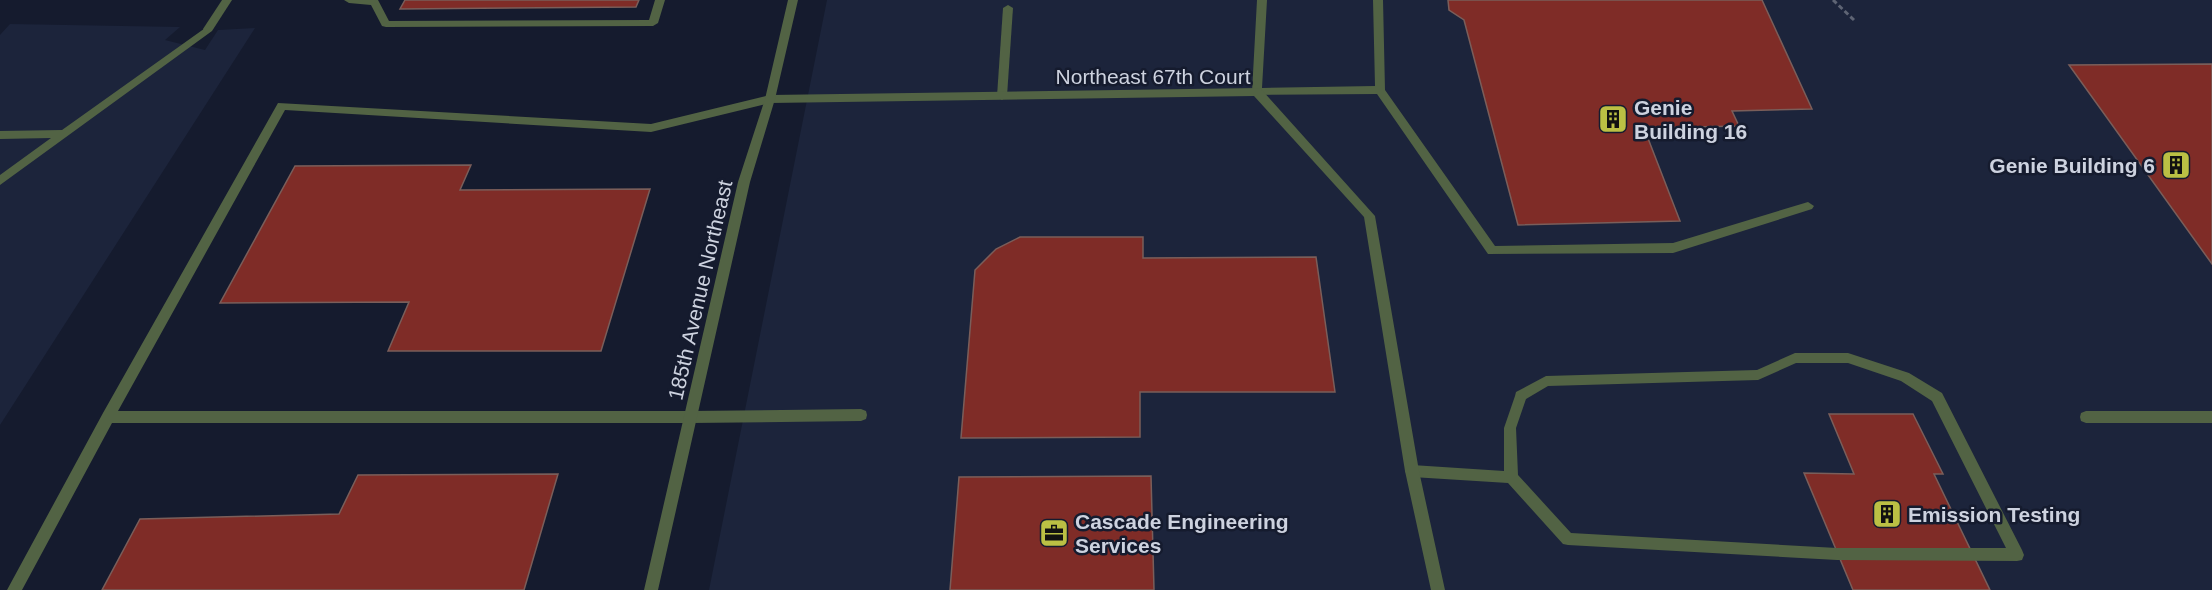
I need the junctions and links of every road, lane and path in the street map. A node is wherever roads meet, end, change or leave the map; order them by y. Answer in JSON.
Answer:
{"nodes":[{"id":1,"x":226,"y":0,"type":"edge"},
{"id":2,"x":349,"y":0,"type":"edge"},
{"id":3,"x":660,"y":0,"type":"edge"},
{"id":4,"x":793,"y":0,"type":"edge"},
{"id":5,"x":1262,"y":0,"type":"edge"},
{"id":6,"x":1378,"y":0,"type":"edge"},
{"id":7,"x":1833,"y":0,"type":"edge"},
{"id":8,"x":1008,"y":8,"type":"dead end"},
{"id":9,"x":1854,"y":20,"type":"dead end"},
{"id":10,"x":1380,"y":90,"type":"junction"},
{"id":11,"x":1257,"y":92,"type":"junction"},
{"id":12,"x":1002,"y":96,"type":"junction"},
{"id":13,"x":770,"y":99,"type":"junction"},
{"id":14,"x":64,"y":134,"type":"junction"},
{"id":15,"x":0,"y":135,"type":"edge"},
{"id":16,"x":0,"y":182,"type":"edge"},
{"id":17,"x":1808,"y":206,"type":"dead end"},
{"id":18,"x":861,"y":415,"type":"dead end"},
{"id":19,"x":108,"y":417,"type":"junction"},
{"id":20,"x":690,"y":417,"type":"junction"},
{"id":21,"x":2086,"y":417,"type":"dead end"},
{"id":22,"x":2212,"y":417,"type":"edge"},
{"id":23,"x":1412,"y":471,"type":"junction"},
{"id":24,"x":1511,"y":477,"type":"junction"},
{"id":25,"x":14,"y":590,"type":"edge"},
{"id":26,"x":651,"y":590,"type":"edge"},
{"id":27,"x":1438,"y":590,"type":"edge"}],
"edges":[{"from":1,"to":14,"type":"street"},
{"from":2,"to":3,"type":"street"},
{"from":4,"to":13,"type":"street","name":"185th Avenue Northeast"},
{"from":5,"to":11,"type":"street"},
{"from":6,"to":10,"type":"street"},
{"from":7,"to":9,"type":"path"},
{"from":8,"to":12,"type":"street"},
{"from":10,"to":11,"type":"street"},
{"from":10,"to":17,"type":"street"},
{"from":11,"to":12,"type":"street","name":"Northeast 67th Court"},
{"from":11,"to":23,"type":"street","name":"Northeast 67th Court"},
{"from":12,"to":13,"type":"street","name":"Northeast 67th Court"},
{"from":13,"to":19,"type":"street","name":"Northeast 67th Court"},
{"from":13,"to":20,"type":"street","name":"185th Avenue Northeast"},
{"from":14,"to":15,"type":"street"},
{"from":14,"to":16,"type":"street"},
{"from":18,"to":20,"type":"street"},
{"from":19,"to":20,"type":"street"},
{"from":19,"to":25,"type":"street"},
{"from":20,"to":26,"type":"street","name":"185th Avenue Northeast"},
{"from":21,"to":22,"type":"street"},
{"from":23,"to":24,"type":"street"},
{"from":23,"to":27,"type":"street","name":"Northeast 67th Court"},
{"from":24,"to":24,"type":"street"}]}
